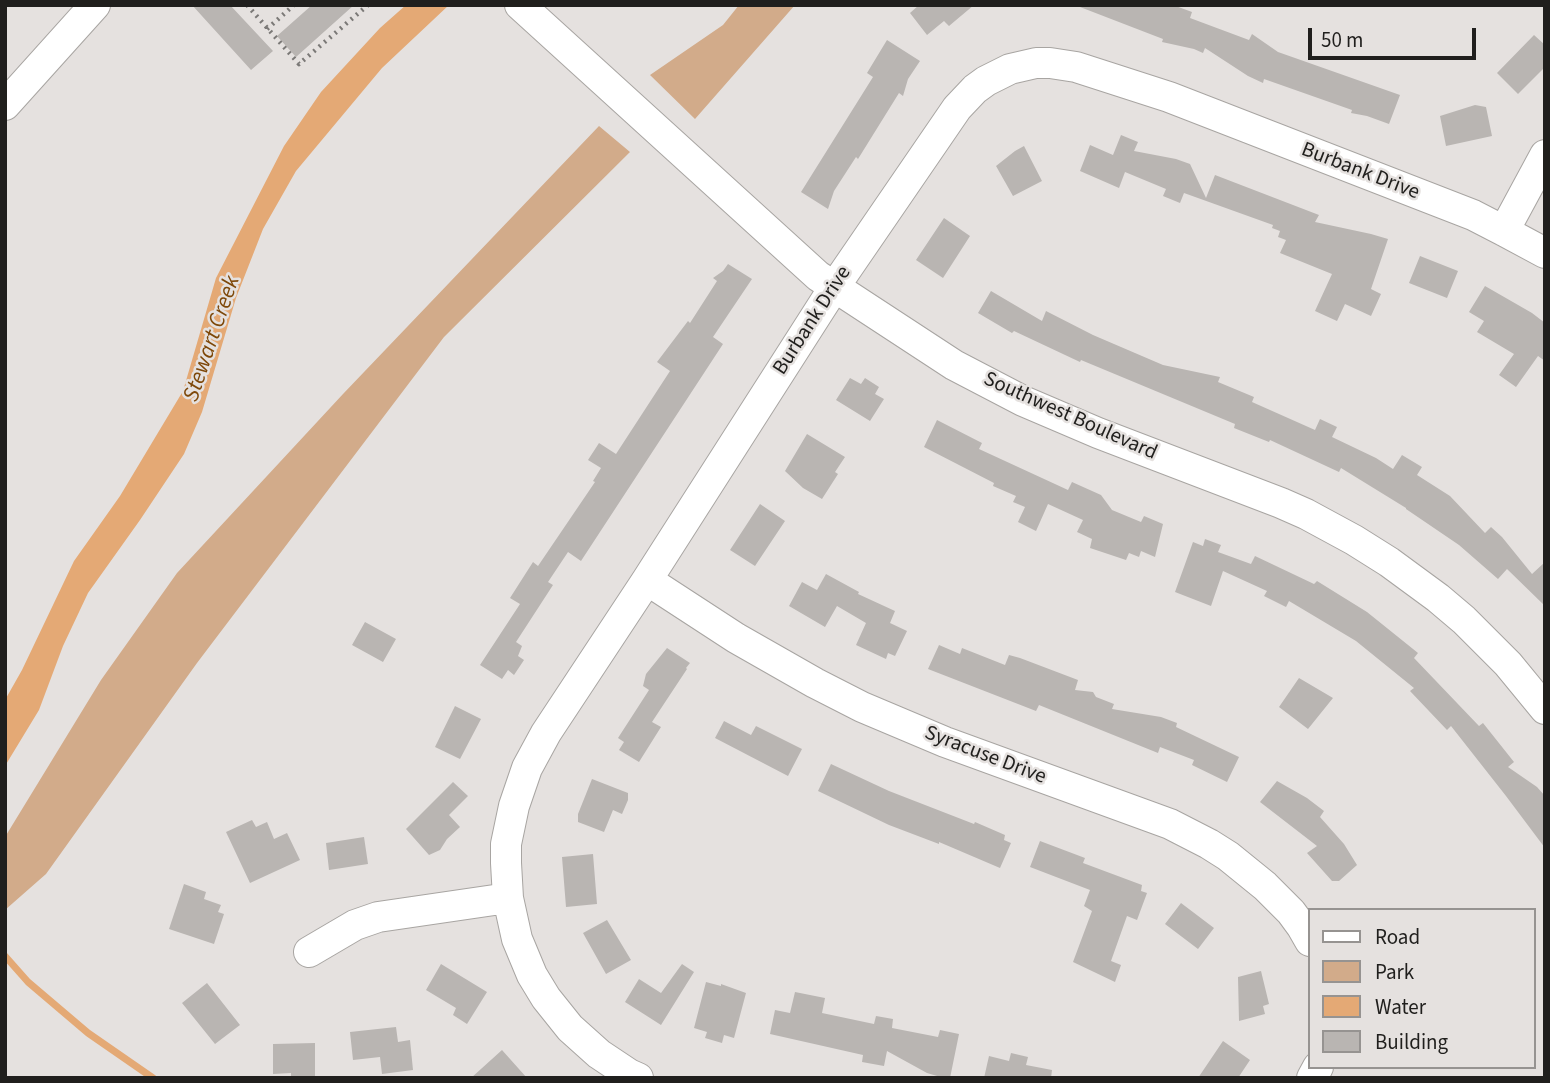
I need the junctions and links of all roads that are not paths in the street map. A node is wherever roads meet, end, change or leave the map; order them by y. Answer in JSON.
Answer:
{"nodes":[{"id":1,"x":95,"y":5,"type":"edge"},
{"id":2,"x":520,"y":5,"type":"edge"},
{"id":3,"x":5,"y":105,"type":"edge"},
{"id":4,"x":1545,"y":155,"type":"edge"},
{"id":5,"x":1504,"y":231,"type":"junction"},
{"id":6,"x":1545,"y":253,"type":"edge"},
{"id":7,"x":835,"y":286,"type":"junction"},
{"id":8,"x":647,"y":580,"type":"junction"},
{"id":9,"x":1545,"y":709,"type":"edge"},
{"id":10,"x":508,"y":898,"type":"junction"},
{"id":11,"x":1308,"y":938,"type":"edge"},
{"id":12,"x":309,"y":953,"type":"dead end"},
{"id":13,"x":638,"y":1078,"type":"edge"}],
"edges":[{"from":1,"to":3,"type":"street"},
{"from":2,"to":7,"type":"street","name":"Southwest Boulevard"},
{"from":4,"to":5,"type":"street"},
{"from":5,"to":6,"type":"street","name":"Burbank Drive"},
{"from":5,"to":7,"type":"street","name":"Burbank Drive"},
{"from":7,"to":8,"type":"street","name":"Burbank Drive"},
{"from":7,"to":9,"type":"street","name":"Southwest Boulevard"},
{"from":8,"to":10,"type":"street","name":"Burbank Drive"},
{"from":8,"to":11,"type":"street","name":"Syracuse Drive"},
{"from":10,"to":12,"type":"street"},
{"from":10,"to":13,"type":"street","name":"Burbank Drive"}]}
